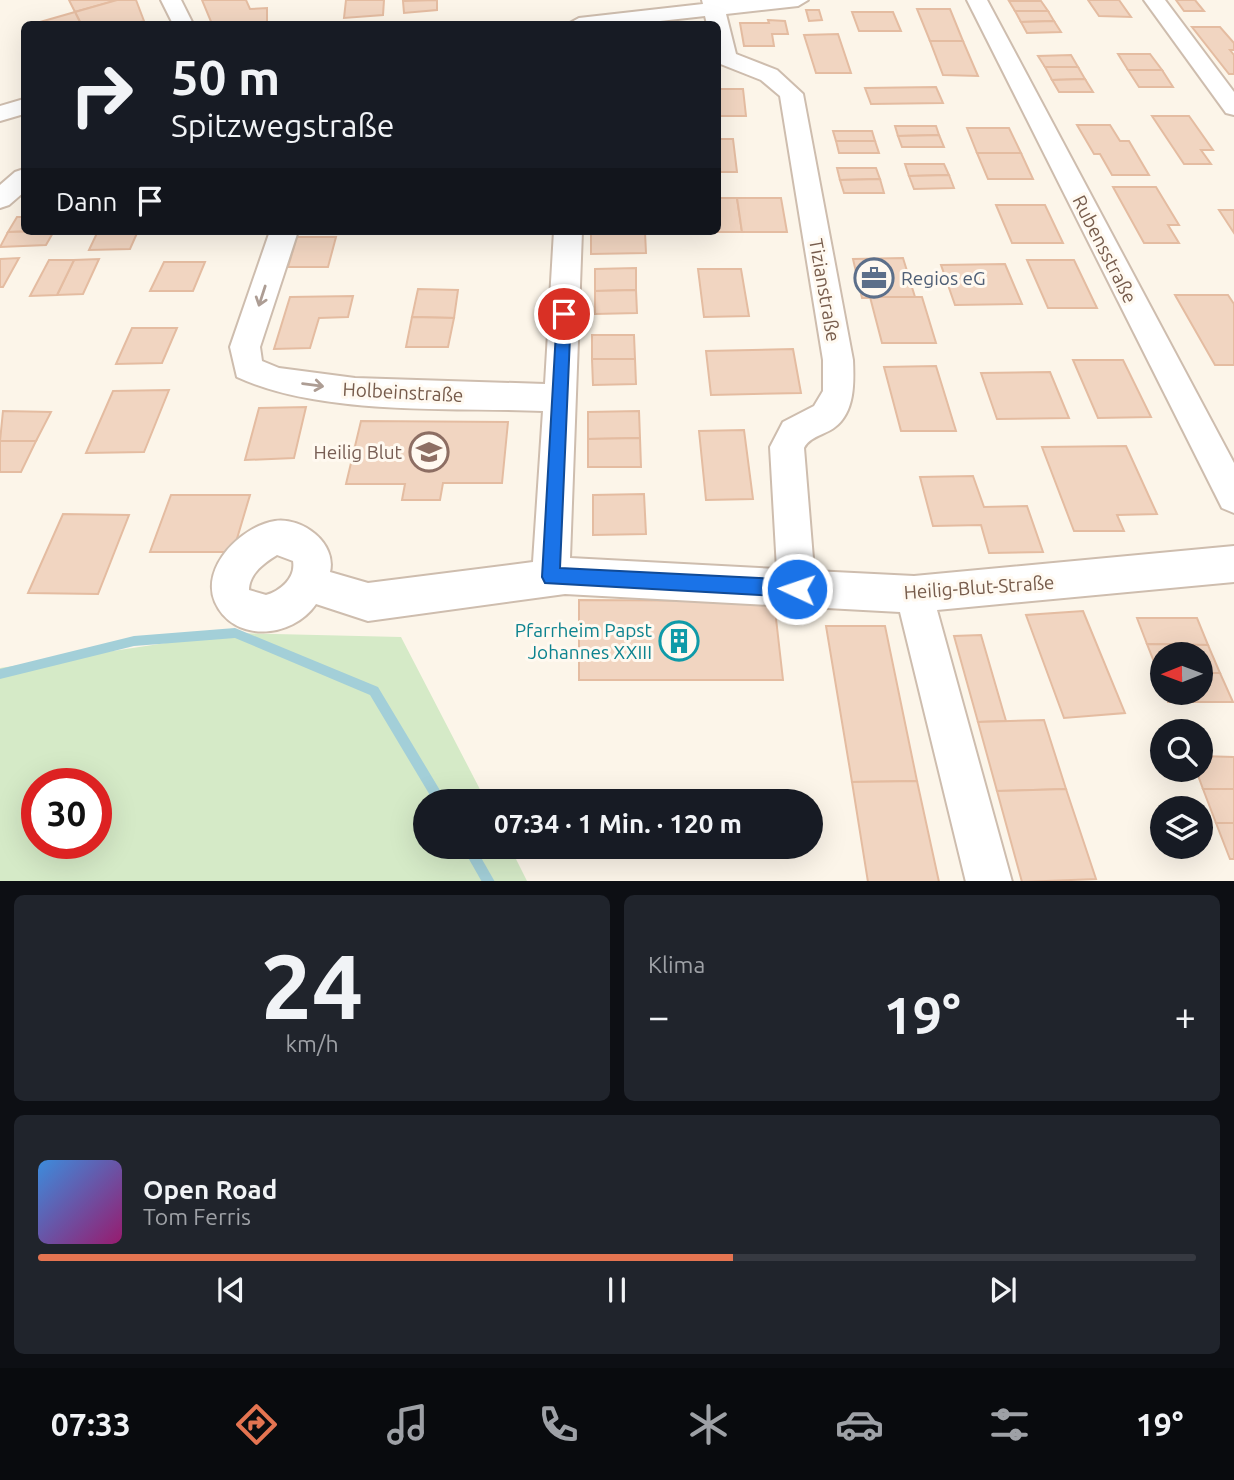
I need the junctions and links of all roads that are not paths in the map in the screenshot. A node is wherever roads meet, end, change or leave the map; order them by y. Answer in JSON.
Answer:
{"nodes":[{"id":1,"x":171,"y":0,"type":"edge"},
{"id":2,"x":798,"y":0,"type":"edge"},
{"id":3,"x":977,"y":0,"type":"edge"},
{"id":4,"x":1154,"y":0,"type":"edge"},
{"id":5,"x":714,"y":4,"type":"edge"},
{"id":6,"x":182,"y":21,"type":"edge"},
{"id":7,"x":599,"y":21,"type":"edge"},
{"id":8,"x":721,"y":36,"type":"edge"},
{"id":9,"x":21,"y":107,"type":"edge"},
{"id":10,"x":1234,"y":108,"type":"edge"},
{"id":11,"x":0,"y":114,"type":"edge"},
{"id":12,"x":21,"y":181,"type":"edge"},
{"id":13,"x":0,"y":199,"type":"edge"},
{"id":14,"x":283,"y":235,"type":"edge"},
{"id":15,"x":568,"y":235,"type":"edge"},
{"id":16,"x":560,"y":398,"type":"junction"},
{"id":17,"x":1234,"y":497,"type":"edge"},
{"id":18,"x":1234,"y":565,"type":"edge"},
{"id":19,"x":551,"y":577,"type":"junction"},
{"id":20,"x":309,"y":584,"type":"dead end"},
{"id":21,"x":797,"y":589,"type":"junction"},
{"id":22,"x":914,"y":594,"type":"junction"},
{"id":23,"x":989,"y":881,"type":"edge"}],
"edges":[{"from":1,"to":6,"type":"street"},
{"from":2,"to":5,"type":"street"},
{"from":3,"to":17,"type":"street","name":"Rubensstraße"},
{"from":4,"to":10,"type":"street"},
{"from":5,"to":7,"type":"street"},
{"from":8,"to":21,"type":"street","name":"Tizianstraße"},
{"from":9,"to":11,"type":"street"},
{"from":12,"to":13,"type":"street"},
{"from":14,"to":16,"type":"street","name":"Holbeinstraße","one_way":true},
{"from":15,"to":16,"type":"street"},
{"from":16,"to":19,"type":"street"},
{"from":18,"to":22,"type":"street","name":"Heilig-Blut-Straße"},
{"from":19,"to":20,"type":"street","name":"Heilig-Blut-Straße"},
{"from":19,"to":21,"type":"street","name":"Heilig-Blut-Straße"},
{"from":21,"to":22,"type":"street","name":"Heilig-Blut-Straße"},
{"from":22,"to":23,"type":"street"}]}
